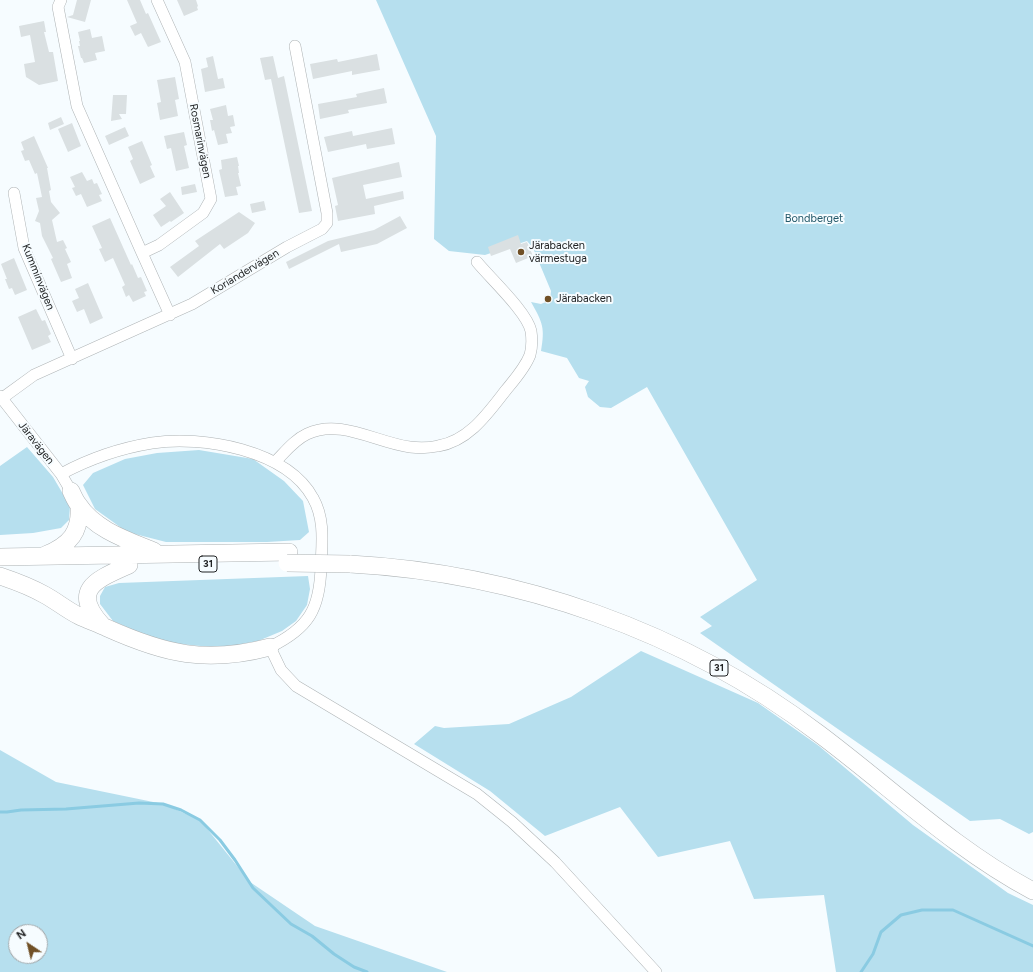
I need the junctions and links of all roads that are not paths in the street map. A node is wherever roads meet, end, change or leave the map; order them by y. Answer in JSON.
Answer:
{"nodes":[{"id":1,"x":61,"y":0,"type":"edge"},
{"id":2,"x":157,"y":0,"type":"edge"},
{"id":3,"x":295,"y":46,"type":"dead end"},
{"id":4,"x":14,"y":193,"type":"dead end"},
{"id":5,"x":142,"y":253,"type":"junction"},
{"id":6,"x":477,"y":262,"type":"dead end"},
{"id":7,"x":170,"y":315,"type":"junction"},
{"id":8,"x":72,"y":359,"type":"junction"},
{"id":9,"x":1,"y":397,"type":"edge"},
{"id":10,"x":275,"y":462,"type":"junction"},
{"id":11,"x":61,"y":474,"type":"junction"},
{"id":12,"x":75,"y":498,"type":"junction"},
{"id":13,"x":162,"y":554,"type":"junction"},
{"id":14,"x":42,"y":556,"type":"junction"},
{"id":15,"x":0,"y":557,"type":"edge"},
{"id":16,"x":288,"y":557,"type":"junction"},
{"id":17,"x":350,"y":559,"type":"junction"},
{"id":18,"x":129,"y":565,"type":"junction"},
{"id":19,"x":0,"y":567,"type":"edge"},
{"id":20,"x":0,"y":576,"type":"edge"},
{"id":21,"x":102,"y":626,"type":"junction"},
{"id":22,"x":270,"y":647,"type":"junction"},
{"id":23,"x":1033,"y":880,"type":"edge"},
{"id":24,"x":1033,"y":891,"type":"edge"},
{"id":25,"x":656,"y":972,"type":"edge"}],
"edges":[{"from":1,"to":5,"type":"street"},
{"from":2,"to":5,"type":"street","name":"Rosmarinvägen"},
{"from":3,"to":7,"type":"street","name":"Koriandervägen"},
{"from":4,"to":8,"type":"street","name":"Kumminvägen"},
{"from":5,"to":7,"type":"street"},
{"from":6,"to":10,"type":"street"},
{"from":7,"to":8,"type":"street","name":"Koriandervägen"},
{"from":8,"to":9,"type":"street","name":"Koriandervägen"},
{"from":9,"to":11,"type":"street","name":"Järavägen"},
{"from":10,"to":11,"type":"street"},
{"from":10,"to":22,"type":"street"},
{"from":11,"to":12,"type":"street","name":"Järavägen"},
{"from":12,"to":13,"type":"highway"},
{"from":12,"to":14,"type":"highway"},
{"from":13,"to":14,"type":"highway","number":"31"},
{"from":13,"to":16,"type":"highway","number":"31"},
{"from":14,"to":15,"type":"highway","number":"31"},
{"from":16,"to":17,"type":"highway","number":"31","bridge":true},
{"from":16,"to":18,"type":"highway","number":"31"},
{"from":17,"to":23,"type":"highway","number":"31"},
{"from":17,"to":24,"type":"highway","number":"31"},
{"from":18,"to":19,"type":"highway","number":"31"},
{"from":18,"to":21,"type":"highway"},
{"from":20,"to":21,"type":"highway"},
{"from":21,"to":22,"type":"highway"},
{"from":22,"to":25,"type":"street"}]}
